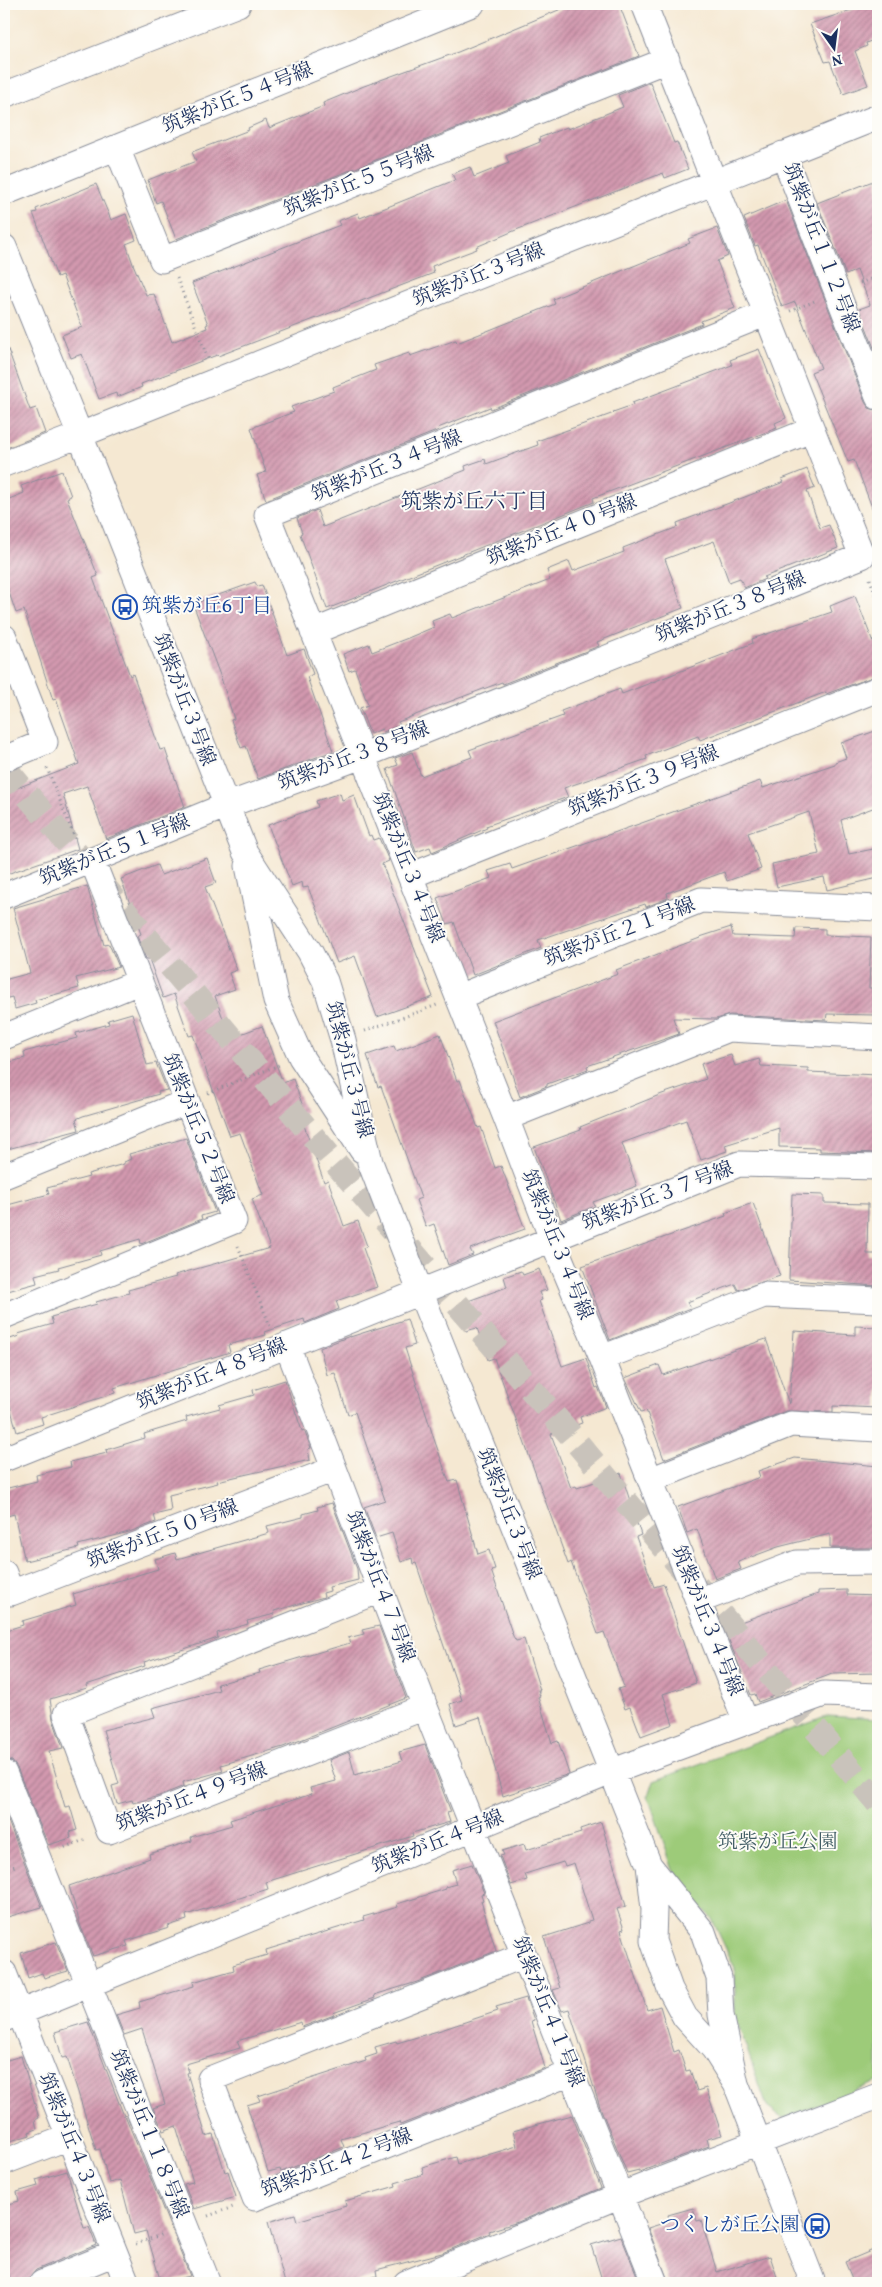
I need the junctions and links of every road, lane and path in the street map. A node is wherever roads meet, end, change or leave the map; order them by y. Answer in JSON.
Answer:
{"nodes":[{"id":1,"x":238,"y":4,"type":"edge"},
{"id":2,"x":472,"y":4,"type":"edge"},
{"id":3,"x":644,"y":4,"type":"edge"},
{"id":4,"x":667,"y":60,"type":"junction"},
{"id":5,"x":4,"y":95,"type":"edge"},
{"id":6,"x":878,"y":117,"type":"edge"},
{"id":7,"x":117,"y":148,"type":"junction"},
{"id":8,"x":783,"y":154,"type":"junction"},
{"id":9,"x":716,"y":181,"type":"junction"},
{"id":10,"x":4,"y":194,"type":"edge"},
{"id":11,"x":4,"y":247,"type":"edge"},
{"id":12,"x":168,"y":257,"type":"junction"},
{"id":13,"x":765,"y":314,"type":"junction"},
{"id":14,"x":217,"y":380,"type":"junction"},
{"id":15,"x":878,"y":397,"type":"edge"},
{"id":16,"x":811,"y":430,"type":"junction"},
{"id":17,"x":80,"y":435,"type":"junction"},
{"id":18,"x":4,"y":464,"type":"edge"},
{"id":19,"x":313,"y":632,"type":"junction"},
{"id":20,"x":4,"y":637,"type":"edge"},
{"id":21,"x":878,"y":689,"type":"edge"},
{"id":22,"x":38,"y":746,"type":"junction"},
{"id":23,"x":362,"y":756,"type":"junction"},
{"id":24,"x":4,"y":759,"type":"edge"},
{"id":25,"x":225,"y":806,"type":"junction"},
{"id":26,"x":245,"y":852,"type":"junction"},
{"id":27,"x":88,"y":862,"type":"junction"},
{"id":28,"x":410,"y":876,"type":"junction"},
{"id":29,"x":4,"y":896,"type":"edge"},
{"id":30,"x":878,"y":908,"type":"edge"},
{"id":31,"x":139,"y":982,"type":"junction"},
{"id":32,"x":458,"y":996,"type":"junction"},
{"id":33,"x":4,"y":1037,"type":"edge"},
{"id":34,"x":878,"y":1037,"type":"edge"},
{"id":35,"x":344,"y":1040,"type":"junction"},
{"id":36,"x":301,"y":1056,"type":"junction"},
{"id":37,"x":186,"y":1102,"type":"junction"},
{"id":38,"x":506,"y":1118,"type":"junction"},
{"id":39,"x":370,"y":1162,"type":"junction"},
{"id":40,"x":878,"y":1167,"type":"edge"},
{"id":41,"x":4,"y":1176,"type":"edge"},
{"id":42,"x":234,"y":1222,"type":"junction"},
{"id":43,"x":552,"y":1239,"type":"junction"},
{"id":44,"x":420,"y":1291,"type":"junction"},
{"id":45,"x":878,"y":1300,"type":"edge"},
{"id":46,"x":4,"y":1316,"type":"edge"},
{"id":47,"x":287,"y":1345,"type":"junction"},
{"id":48,"x":602,"y":1358,"type":"junction"},
{"id":49,"x":878,"y":1429,"type":"edge"},
{"id":50,"x":4,"y":1459,"type":"edge"},
{"id":51,"x":334,"y":1469,"type":"junction"},
{"id":52,"x":650,"y":1480,"type":"junction"},
{"id":53,"x":878,"y":1562,"type":"edge"},
{"id":54,"x":4,"y":1574,"type":"edge"},
{"id":55,"x":380,"y":1590,"type":"junction"},
{"id":56,"x":698,"y":1601,"type":"junction"},
{"id":57,"x":878,"y":1696,"type":"edge"},
{"id":58,"x":425,"y":1707,"type":"junction"},
{"id":59,"x":746,"y":1722,"type":"junction"},
{"id":60,"x":612,"y":1772,"type":"junction"},
{"id":61,"x":4,"y":1773,"type":"edge"},
{"id":62,"x":474,"y":1829,"type":"junction"},
{"id":63,"x":649,"y":1865,"type":"junction"},
{"id":64,"x":524,"y":1955,"type":"junction"},
{"id":65,"x":4,"y":1972,"type":"edge"},
{"id":66,"x":88,"y":1985,"type":"junction"},
{"id":67,"x":12,"y":2015,"type":"edge"},
{"id":68,"x":571,"y":2073,"type":"junction"},
{"id":69,"x":736,"y":2084,"type":"junction"},
{"id":70,"x":878,"y":2096,"type":"edge"},
{"id":71,"x":68,"y":2137,"type":"junction"},
{"id":72,"x":758,"y":2142,"type":"junction"},
{"id":73,"x":4,"y":2162,"type":"edge"},
{"id":74,"x":621,"y":2195,"type":"junction"},
{"id":75,"x":115,"y":2253,"type":"junction"},
{"id":76,"x":42,"y":2283,"type":"edge"},
{"id":77,"x":127,"y":2283,"type":"edge"},
{"id":78,"x":208,"y":2283,"type":"edge"},
{"id":79,"x":406,"y":2283,"type":"edge"},
{"id":80,"x":655,"y":2283,"type":"edge"},
{"id":81,"x":813,"y":2283,"type":"edge"}],
"edges":[{"from":1,"to":5,"type":"street"},
{"from":2,"to":7,"type":"street","name":"筑紫が丘５４号線"},
{"from":3,"to":4,"type":"street"},
{"from":4,"to":9,"type":"street"},
{"from":4,"to":12,"type":"street","name":"筑紫が丘５５号線"},
{"from":6,"to":8,"type":"street","name":"筑紫が丘３号線"},
{"from":7,"to":10,"type":"street","name":"筑紫が丘５４号線"},
{"from":7,"to":12,"type":"street"},
{"from":8,"to":9,"type":"street","name":"筑紫が丘３号線"},
{"from":8,"to":15,"type":"street","name":"筑紫が丘１１２号線"},
{"from":9,"to":13,"type":"street","name":"筑紫が丘３８号線"},
{"from":9,"to":14,"type":"street","name":"筑紫が丘３号線"},
{"from":11,"to":17,"type":"street","name":"筑紫が丘３号線"},
{"from":12,"to":14,"type":"path"},
{"from":13,"to":16,"type":"street","name":"筑紫が丘３８号線"},
{"from":13,"to":19,"type":"street","name":"筑紫が丘３４号線"},
{"from":14,"to":17,"type":"street","name":"筑紫が丘３号線"},
{"from":16,"to":19,"type":"street","name":"筑紫が丘４０号線"},
{"from":16,"to":23,"type":"street","name":"筑紫が丘３８号線"},
{"from":17,"to":18,"type":"street"},
{"from":17,"to":25,"type":"street","name":"筑紫が丘３号線"},
{"from":19,"to":23,"type":"street","name":"筑紫が丘３４号線"},
{"from":20,"to":22,"type":"street"},
{"from":21,"to":28,"type":"street","name":"筑紫が丘３９号線"},
{"from":22,"to":24,"type":"street"},
{"from":22,"to":27,"type":"path"},
{"from":23,"to":25,"type":"street","name":"筑紫が丘３８号線"},
{"from":23,"to":28,"type":"street","name":"筑紫が丘３４号線"},
{"from":25,"to":26,"type":"street","name":"筑紫が丘３号線"},
{"from":25,"to":27,"type":"street","name":"筑紫が丘５１号線"},
{"from":26,"to":35,"type":"street","name":"筑紫が丘３号線"},
{"from":26,"to":36,"type":"street","name":"筑紫が丘３号線"},
{"from":27,"to":29,"type":"street","name":"筑紫が丘５１号線"},
{"from":27,"to":31,"type":"street","name":"筑紫が丘５２号線"},
{"from":28,"to":32,"type":"street","name":"筑紫が丘３４号線"},
{"from":30,"to":32,"type":"street","name":"筑紫が丘２１号線"},
{"from":31,"to":33,"type":"street"},
{"from":31,"to":37,"type":"street","name":"筑紫が丘５２号線"},
{"from":32,"to":35,"type":"path"},
{"from":32,"to":38,"type":"street","name":"筑紫が丘３４号線"},
{"from":34,"to":38,"type":"street"},
{"from":35,"to":39,"type":"street","name":"筑紫が丘３号線"},
{"from":36,"to":37,"type":"path"},
{"from":36,"to":39,"type":"street","name":"筑紫が丘３号線"},
{"from":37,"to":41,"type":"street"},
{"from":37,"to":42,"type":"street","name":"筑紫が丘５２号線"},
{"from":38,"to":43,"type":"street","name":"筑紫が丘３４号線"},
{"from":39,"to":44,"type":"street","name":"筑紫が丘３号線"},
{"from":40,"to":43,"type":"street","name":"筑紫が丘３７号線"},
{"from":42,"to":46,"type":"street","name":"筑紫が丘５２号線"},
{"from":42,"to":47,"type":"path"},
{"from":43,"to":44,"type":"street","name":"筑紫が丘３７号線"},
{"from":43,"to":48,"type":"street","name":"筑紫が丘３４号線"},
{"from":44,"to":47,"type":"street","name":"筑紫が丘４８号線"},
{"from":44,"to":60,"type":"street","name":"筑紫が丘３号線"},
{"from":45,"to":48,"type":"street"},
{"from":47,"to":50,"type":"street","name":"筑紫が丘４８号線"},
{"from":47,"to":51,"type":"street","name":"筑紫が丘４７号線"},
{"from":48,"to":52,"type":"street","name":"筑紫が丘３４号線"},
{"from":49,"to":52,"type":"street"},
{"from":51,"to":54,"type":"street","name":"筑紫が丘５０号線"},
{"from":51,"to":55,"type":"street","name":"筑紫が丘４７号線"},
{"from":52,"to":56,"type":"street","name":"筑紫が丘３４号線"},
{"from":53,"to":56,"type":"street"},
{"from":55,"to":58,"type":"street","name":"筑紫が丘４７号線"},
{"from":55,"to":58,"type":"street","name":"筑紫が丘４９号線"},
{"from":56,"to":59,"type":"street","name":"筑紫が丘３４号線"},
{"from":57,"to":59,"type":"street","name":"筑紫が丘４号線"},
{"from":58,"to":62,"type":"street","name":"筑紫が丘４７号線"},
{"from":59,"to":60,"type":"street","name":"筑紫が丘４号線"},
{"from":60,"to":62,"type":"street","name":"筑紫が丘４号線"},
{"from":60,"to":63,"type":"street","name":"筑紫が丘３号線"},
{"from":61,"to":66,"type":"street","name":"筑紫が丘１１８号線"},
{"from":62,"to":64,"type":"street","name":"筑紫が丘４１号線"},
{"from":62,"to":66,"type":"street","name":"筑紫が丘４号線"},
{"from":63,"to":69,"type":"street","name":"筑紫が丘３号線"},
{"from":63,"to":69,"type":"street","name":"筑紫が丘３号線"},
{"from":64,"to":68,"type":"street","name":"筑紫が丘４１号線"},
{"from":64,"to":68,"type":"street","name":"筑紫が丘４２号線"},
{"from":65,"to":67,"type":"street","name":"筑紫が丘４３号線"},
{"from":66,"to":67,"type":"street","name":"筑紫が丘４号線"},
{"from":66,"to":78,"type":"street","name":"筑紫が丘１１８号線"},
{"from":67,"to":71,"type":"street","name":"筑紫が丘４３号線"},
{"from":68,"to":74,"type":"street","name":"筑紫が丘４１号線"},
{"from":69,"to":72,"type":"street","name":"筑紫が丘３号線"},
{"from":70,"to":72,"type":"street"},
{"from":71,"to":73,"type":"street"},
{"from":71,"to":75,"type":"street","name":"筑紫が丘４３号線"},
{"from":72,"to":74,"type":"street"},
{"from":72,"to":81,"type":"street","name":"筑紫が丘３号線"},
{"from":74,"to":79,"type":"street"},
{"from":74,"to":80,"type":"street","name":"筑紫が丘４１号線"},
{"from":75,"to":76,"type":"street"},
{"from":75,"to":77,"type":"street","name":"筑紫が丘４３号線"}]}
